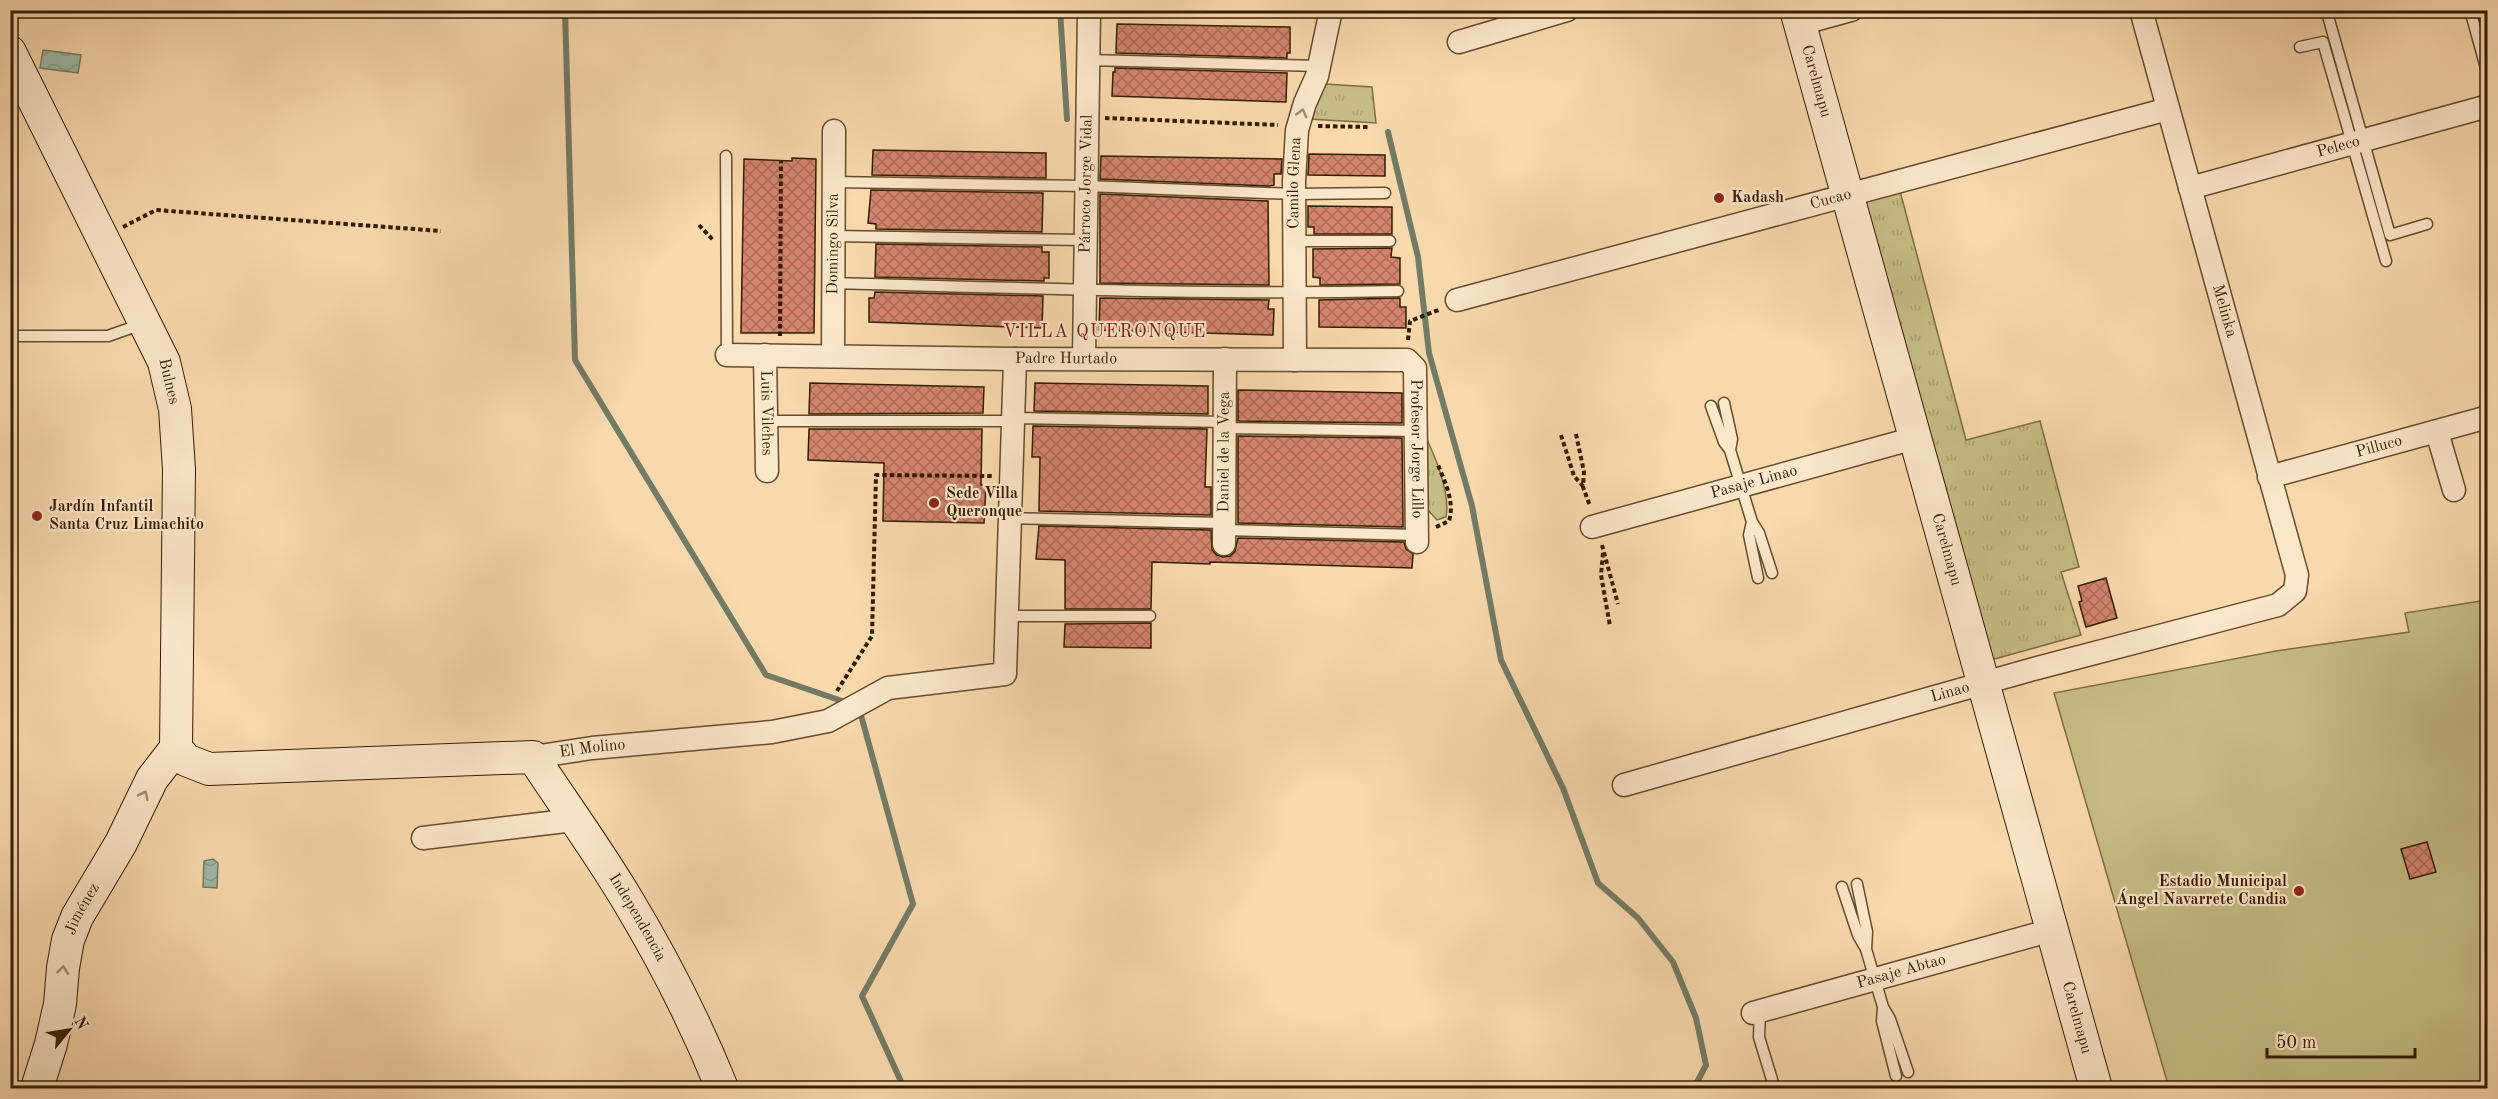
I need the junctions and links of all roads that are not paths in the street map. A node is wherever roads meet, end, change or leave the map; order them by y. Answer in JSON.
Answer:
{"nodes":[{"id":1,"x":1089,"y":10,"type":"edge"},
{"id":2,"x":1331,"y":10,"type":"edge"},
{"id":3,"x":1567,"y":10,"type":"edge"},
{"id":4,"x":1851,"y":10,"type":"edge"},
{"id":5,"x":2141,"y":10,"type":"edge"},
{"id":6,"x":2470,"y":10,"type":"edge"},
{"id":7,"x":2482,"y":10,"type":"edge"},
{"id":8,"x":2328,"y":16,"type":"dead end"},
{"id":9,"x":1798,"y":17,"type":"edge"},
{"id":10,"x":2487,"y":30,"type":"edge"},
{"id":11,"x":1459,"y":42,"type":"dead end"},
{"id":12,"x":2300,"y":47,"type":"dead end"},
{"id":13,"x":10,"y":52,"type":"edge"},
{"id":14,"x":1088,"y":60,"type":"junction"},
{"id":15,"x":1320,"y":66,"type":"junction"},
{"id":16,"x":2487,"y":75,"type":"edge"},
{"id":17,"x":2487,"y":106,"type":"edge"},
{"id":18,"x":2168,"y":109,"type":"junction"},
{"id":19,"x":834,"y":131,"type":"dead end"},
{"id":20,"x":2358,"y":141,"type":"junction"},
{"id":21,"x":726,"y":156,"type":"dead end"},
{"id":22,"x":834,"y":183,"type":"junction"},
{"id":23,"x":1086,"y":186,"type":"junction"},
{"id":24,"x":2190,"y":188,"type":"junction"},
{"id":25,"x":1385,"y":193,"type":"dead end"},
{"id":26,"x":1294,"y":194,"type":"junction"},
{"id":27,"x":1847,"y":195,"type":"junction"},
{"id":28,"x":2427,"y":224,"type":"dead end"},
{"id":29,"x":834,"y":236,"type":"junction"},
{"id":30,"x":1085,"y":240,"type":"junction"},
{"id":31,"x":1294,"y":241,"type":"junction"},
{"id":32,"x":1390,"y":241,"type":"dead end"},
{"id":33,"x":2386,"y":261,"type":"dead end"},
{"id":34,"x":833,"y":283,"type":"junction"},
{"id":35,"x":1085,"y":291,"type":"junction"},
{"id":36,"x":1398,"y":291,"type":"dead end"},
{"id":37,"x":1295,"y":293,"type":"junction"},
{"id":38,"x":1457,"y":300,"type":"dead end"},
{"id":39,"x":145,"y":322,"type":"junction"},
{"id":40,"x":10,"y":336,"type":"edge"},
{"id":41,"x":772,"y":355,"type":"junction"},
{"id":42,"x":727,"y":356,"type":"joint"},
{"id":43,"x":832,"y":356,"type":"junction"},
{"id":44,"x":1084,"y":358,"type":"junction"},
{"id":45,"x":1015,"y":359,"type":"junction"},
{"id":46,"x":1225,"y":359,"type":"junction"},
{"id":47,"x":1295,"y":360,"type":"junction"},
{"id":48,"x":1407,"y":360,"type":"joint"},
{"id":49,"x":1724,"y":403,"type":"dead end"},
{"id":50,"x":1711,"y":406,"type":"dead end"},
{"id":51,"x":2487,"y":417,"type":"edge"},
{"id":52,"x":1013,"y":420,"type":"junction"},
{"id":53,"x":766,"y":421,"type":"junction"},
{"id":54,"x":1225,"y":425,"type":"junction"},
{"id":55,"x":1417,"y":431,"type":"junction"},
{"id":56,"x":2437,"y":432,"type":"junction"},
{"id":57,"x":1915,"y":438,"type":"junction"},
{"id":58,"x":1730,"y":450,"type":"junction"},
{"id":59,"x":767,"y":471,"type":"dead end"},
{"id":60,"x":2269,"y":477,"type":"junction"},
{"id":61,"x":1742,"y":487,"type":"junction"},
{"id":62,"x":2454,"y":490,"type":"dead end"},
{"id":63,"x":1010,"y":518,"type":"junction"},
{"id":64,"x":1752,"y":522,"type":"junction"},
{"id":65,"x":1594,"y":526,"type":"road end"},
{"id":66,"x":1224,"y":532,"type":"junction"},
{"id":67,"x":1417,"y":539,"type":"joint"},
{"id":68,"x":1772,"y":573,"type":"dead end"},
{"id":69,"x":1758,"y":578,"type":"dead end"},
{"id":70,"x":2278,"y":605,"type":"joint"},
{"id":71,"x":1007,"y":616,"type":"junction"},
{"id":72,"x":1150,"y":616,"type":"dead end"},
{"id":73,"x":1983,"y":683,"type":"junction"},
{"id":74,"x":176,"y":748,"type":"junction"},
{"id":75,"x":534,"y":757,"type":"junction"},
{"id":76,"x":1624,"y":785,"type":"dead end"},
{"id":77,"x":574,"y":820,"type":"junction"},
{"id":78,"x":423,"y":838,"type":"dead end"},
{"id":79,"x":1857,"y":884,"type":"dead end"},
{"id":80,"x":1842,"y":887,"type":"dead end"},
{"id":81,"x":2052,"y":930,"type":"junction"},
{"id":82,"x":1866,"y":949,"type":"junction"},
{"id":83,"x":1875,"y":979,"type":"junction"},
{"id":84,"x":1883,"y":1007,"type":"junction"},
{"id":85,"x":1757,"y":1012,"type":"joint"},
{"id":86,"x":1908,"y":1072,"type":"dead end"},
{"id":87,"x":1896,"y":1076,"type":"dead end"},
{"id":88,"x":1773,"y":1083,"type":"dead end"},
{"id":89,"x":37,"y":1089,"type":"edge"},
{"id":90,"x":722,"y":1089,"type":"edge"},
{"id":91,"x":2096,"y":1089,"type":"edge"}],
"edges":[{"from":1,"to":14,"type":"street","name":"Párroco Jorge Vidal"},
{"from":2,"to":15,"type":"street","name":"Camilo Glena"},
{"from":3,"to":11,"type":"street"},
{"from":4,"to":9,"type":"street"},
{"from":5,"to":18,"type":"street","name":"Melinka"},
{"from":6,"to":16,"type":"lane"},
{"from":7,"to":10,"type":"lane"},
{"from":8,"to":20,"type":"lane"},
{"from":9,"to":27,"type":"street","name":"Carelmapu"},
{"from":12,"to":20,"type":"lane"},
{"from":13,"to":39,"type":"street","name":"Bulnes"},
{"from":14,"to":15,"type":"lane"},
{"from":14,"to":23,"type":"street","name":"Párroco Jorge Vidal"},
{"from":26,"to":15,"type":"street","name":"Camilo Glena","one_way":true},
{"from":17,"to":20,"type":"street","name":"Peleco"},
{"from":18,"to":24,"type":"street","name":"Melinka"},
{"from":18,"to":27,"type":"street","name":"Cucao"},
{"from":19,"to":22,"type":"street","name":"Domingo Silva"},
{"from":20,"to":24,"type":"street","name":"Peleco"},
{"from":20,"to":28,"type":"lane"},
{"from":20,"to":33,"type":"lane"},
{"from":21,"to":42,"type":"lane"},
{"from":22,"to":23,"type":"lane"},
{"from":22,"to":29,"type":"street","name":"Domingo Silva"},
{"from":23,"to":26,"type":"lane"},
{"from":23,"to":30,"type":"street","name":"Párroco Jorge Vidal"},
{"from":24,"to":60,"type":"street","name":"Melinka"},
{"from":25,"to":26,"type":"lane"},
{"from":26,"to":31,"type":"street","name":"Camilo Glena"},
{"from":27,"to":38,"type":"street","name":"Cucao"},
{"from":27,"to":57,"type":"street","name":"Carelmapu"},
{"from":29,"to":30,"type":"lane"},
{"from":29,"to":34,"type":"street","name":"Domingo Silva"},
{"from":30,"to":35,"type":"street","name":"Párroco Jorge Vidal"},
{"from":31,"to":32,"type":"lane"},
{"from":31,"to":37,"type":"street","name":"Camilo Glena"},
{"from":34,"to":35,"type":"lane"},
{"from":34,"to":43,"type":"street","name":"Domingo Silva"},
{"from":35,"to":37,"type":"lane"},
{"from":35,"to":44,"type":"street","name":"Párroco Jorge Vidal"},
{"from":36,"to":37,"type":"lane"},
{"from":37,"to":47,"type":"street","name":"Camilo Glena"},
{"from":39,"to":40,"type":"lane"},
{"from":39,"to":74,"type":"street","name":"Bulnes"},
{"from":41,"to":42,"type":"street","name":"Padre Hurtado"},
{"from":41,"to":43,"type":"street","name":"Padre Hurtado"},
{"from":41,"to":53,"type":"street","name":"Luis Vilches"},
{"from":43,"to":45,"type":"street","name":"Padre Hurtado"},
{"from":44,"to":45,"type":"street","name":"Padre Hurtado"},
{"from":44,"to":46,"type":"street","name":"Padre Hurtado"},
{"from":45,"to":52,"type":"street"},
{"from":46,"to":47,"type":"street","name":"Padre Hurtado"},
{"from":46,"to":54,"type":"street","name":"Daniel de la Vega"},
{"from":47,"to":48,"type":"street","name":"Padre Hurtado"},
{"from":48,"to":55,"type":"street","name":"Profesor Jorge Lillo"},
{"from":49,"to":58,"type":"lane"},
{"from":50,"to":58,"type":"lane"},
{"from":51,"to":56,"type":"street","name":"Pilluco"},
{"from":52,"to":53,"type":"lane"},
{"from":52,"to":54,"type":"lane"},
{"from":52,"to":63,"type":"street"},
{"from":53,"to":59,"type":"street","name":"Luis Vilches"},
{"from":54,"to":55,"type":"lane"},
{"from":54,"to":66,"type":"street","name":"Daniel de la Vega"},
{"from":55,"to":67,"type":"street","name":"Profesor Jorge Lillo"},
{"from":56,"to":60,"type":"street","name":"Pilluco"},
{"from":56,"to":62,"type":"street"},
{"from":57,"to":61,"type":"street","name":"Pasaje Linao"},
{"from":57,"to":73,"type":"street","name":"Carelmapu"},
{"from":58,"to":61,"type":"lane"},
{"from":60,"to":70,"type":"street","name":"Melinka"},
{"from":61,"to":64,"type":"lane"},
{"from":61,"to":65,"type":"street","name":"Pasaje Linao"},
{"from":63,"to":66,"type":"lane"},
{"from":63,"to":71,"type":"street"},
{"from":64,"to":68,"type":"lane"},
{"from":64,"to":69,"type":"lane"},
{"from":66,"to":67,"type":"lane"},
{"from":70,"to":73,"type":"street","name":"Linao"},
{"from":71,"to":72,"type":"lane"},
{"from":71,"to":75,"type":"street","name":"El Molino"},
{"from":73,"to":76,"type":"street","name":"Linao"},
{"from":73,"to":81,"type":"street","name":"Carelmapu"},
{"from":74,"to":75,"type":"street","name":"El Molino"},
{"from":89,"to":74,"type":"street","name":"Jiménez","one_way":true},
{"from":75,"to":77,"type":"street","name":"Independencia"},
{"from":77,"to":78,"type":"street"},
{"from":77,"to":90,"type":"street","name":"Independencia"},
{"from":79,"to":82,"type":"lane"},
{"from":80,"to":82,"type":"lane"},
{"from":81,"to":83,"type":"street","name":"Pasaje Abtao"},
{"from":81,"to":91,"type":"street","name":"Carelmapu"},
{"from":82,"to":83,"type":"lane"},
{"from":83,"to":84,"type":"lane"},
{"from":83,"to":85,"type":"street","name":"Pasaje Abtao"},
{"from":84,"to":86,"type":"lane"},
{"from":84,"to":87,"type":"lane"},
{"from":85,"to":88,"type":"lane"}]}
